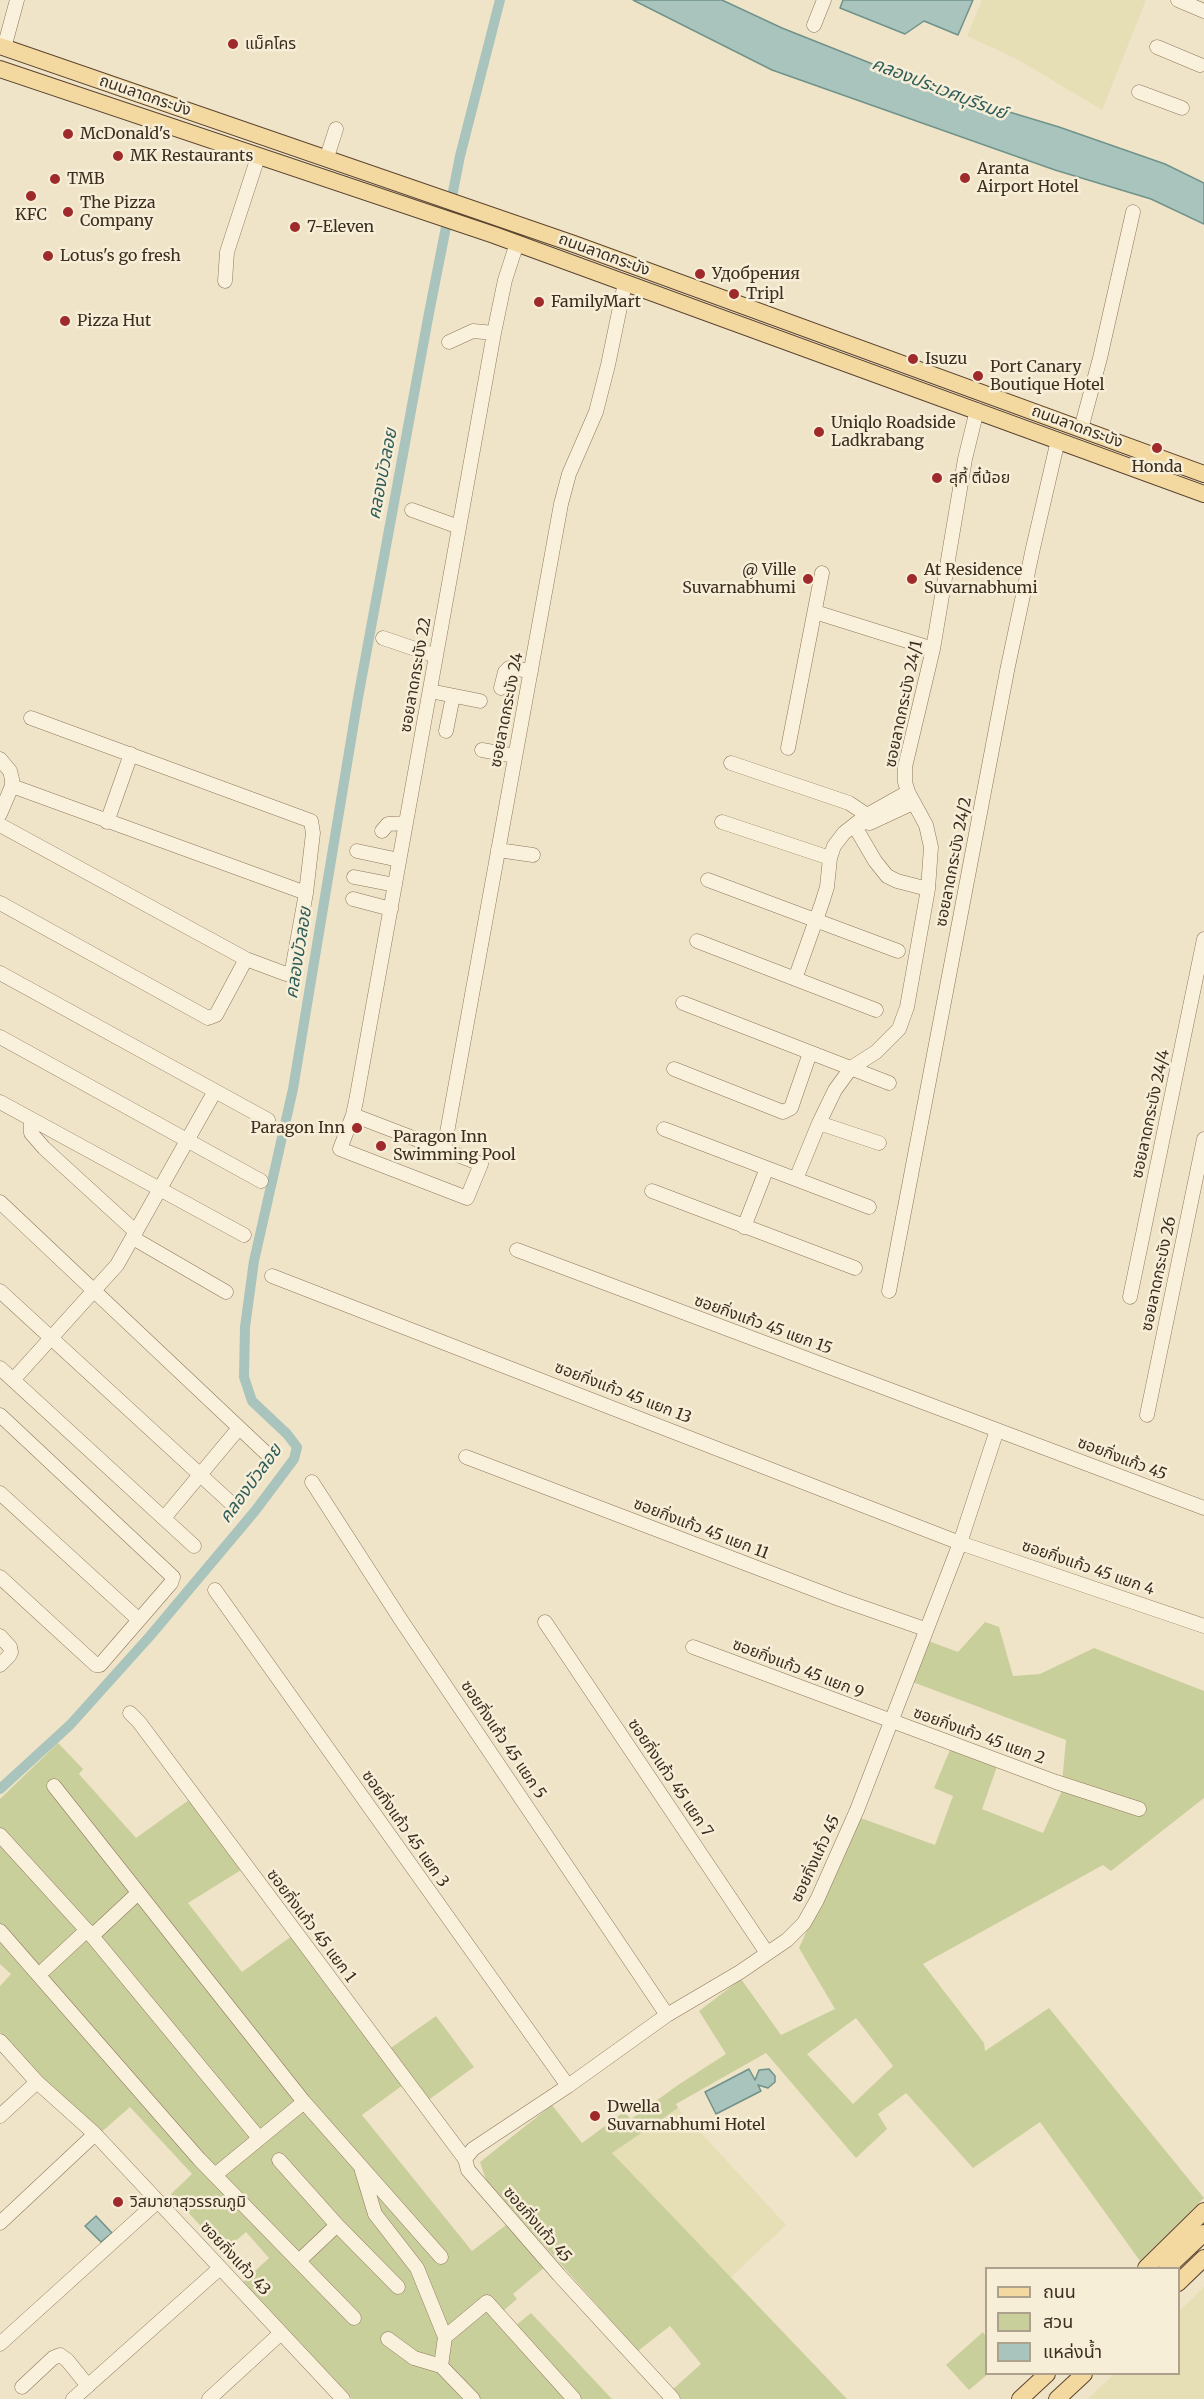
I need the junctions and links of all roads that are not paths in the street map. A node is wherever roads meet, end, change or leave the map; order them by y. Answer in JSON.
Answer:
{"nodes":[{"id":1,"x":17,"y":0,"type":"edge"},
{"id":2,"x":824,"y":0,"type":"edge"},
{"id":3,"x":1178,"y":0,"type":"edge"},
{"id":4,"x":1204,"y":11,"type":"edge"},
{"id":5,"x":814,"y":25,"type":"dead end"},
{"id":6,"x":2,"y":47,"type":"edge"},
{"id":7,"x":1157,"y":47,"type":"dead end"},
{"id":8,"x":1200,"y":65,"type":"dead end"},
{"id":9,"x":0,"y":69,"type":"edge"},
{"id":10,"x":1139,"y":92,"type":"dead end"},
{"id":11,"x":179,"y":108,"type":"junction"},
{"id":12,"x":1182,"y":108,"type":"dead end"},
{"id":13,"x":174,"y":129,"type":"junction"},
{"id":14,"x":336,"y":129,"type":"dead end"},
{"id":15,"x":258,"y":157,"type":"junction"},
{"id":16,"x":327,"y":157,"type":"junction"},
{"id":17,"x":1133,"y":212,"type":"dead end"},
{"id":18,"x":517,"y":243,"type":"junction"},
{"id":19,"x":225,"y":281,"type":"dead end"},
{"id":20,"x":625,"y":283,"type":"junction"},
{"id":21,"x":494,"y":333,"type":"junction"},
{"id":22,"x":449,"y":342,"type":"dead end"},
{"id":23,"x":977,"y":410,"type":"junction"},
{"id":24,"x":1081,"y":429,"type":"junction"},
{"id":25,"x":1058,"y":440,"type":"junction"},
{"id":26,"x":1204,"y":474,"type":"edge"},
{"id":27,"x":1204,"y":494,"type":"edge"},
{"id":28,"x":412,"y":510,"type":"dead end"},
{"id":29,"x":459,"y":527,"type":"junction"},
{"id":30,"x":822,"y":573,"type":"dead end"},
{"id":31,"x":815,"y":612,"type":"junction"},
{"id":32,"x":383,"y":638,"type":"dead end"},
{"id":33,"x":933,"y":649,"type":"junction"},
{"id":34,"x":436,"y":656,"type":"junction"},
{"id":35,"x":531,"y":671,"type":"junction"},
{"id":36,"x":501,"y":687,"type":"dead end"},
{"id":37,"x":430,"y":691,"type":"junction"},
{"id":38,"x":453,"y":696,"type":"junction"},
{"id":39,"x":480,"y":701,"type":"dead end"},
{"id":40,"x":31,"y":718,"type":"dead end"},
{"id":41,"x":446,"y":731,"type":"dead end"},
{"id":42,"x":788,"y":748,"type":"dead end"},
{"id":43,"x":482,"y":750,"type":"dead end"},
{"id":44,"x":131,"y":754,"type":"junction"},
{"id":45,"x":515,"y":756,"type":"junction"},
{"id":46,"x":0,"y":759,"type":"edge"},
{"id":47,"x":731,"y":763,"type":"dead end"},
{"id":48,"x":12,"y":786,"type":"junction"},
{"id":49,"x":911,"y":797,"type":"junction"},
{"id":50,"x":0,"y":814,"type":"edge"},
{"id":51,"x":862,"y":821,"type":"junction"},
{"id":52,"x":108,"y":822,"type":"junction"},
{"id":53,"x":722,"y":822,"type":"dead end"},
{"id":54,"x":406,"y":823,"type":"junction"},
{"id":55,"x":0,"y":825,"type":"edge"},
{"id":56,"x":382,"y":831,"type":"dead end"},
{"id":57,"x":498,"y":850,"type":"junction"},
{"id":58,"x":357,"y":851,"type":"dead end"},
{"id":59,"x":533,"y":855,"type":"dead end"},
{"id":60,"x":830,"y":858,"type":"junction"},
{"id":61,"x":399,"y":860,"type":"junction"},
{"id":62,"x":354,"y":878,"type":"dead end"},
{"id":63,"x":708,"y":880,"type":"dead end"},
{"id":64,"x":395,"y":885,"type":"junction"},
{"id":65,"x":928,"y":889,"type":"junction"},
{"id":66,"x":306,"y":893,"type":"junction"},
{"id":67,"x":352,"y":899,"type":"dead end"},
{"id":68,"x":0,"y":903,"type":"edge"},
{"id":69,"x":391,"y":909,"type":"junction"},
{"id":70,"x":816,"y":921,"type":"junction"},
{"id":71,"x":1204,"y":939,"type":"edge"},
{"id":72,"x":697,"y":941,"type":"dead end"},
{"id":73,"x":898,"y":951,"type":"dead end"},
{"id":74,"x":246,"y":959,"type":"junction"},
{"id":75,"x":0,"y":973,"type":"edge"},
{"id":76,"x":795,"y":979,"type":"junction"},
{"id":77,"x":683,"y":1003,"type":"dead end"},
{"id":78,"x":876,"y":1010,"type":"dead end"},
{"id":79,"x":0,"y":1037,"type":"edge"},
{"id":80,"x":810,"y":1053,"type":"junction"},
{"id":81,"x":851,"y":1068,"type":"junction"},
{"id":82,"x":674,"y":1069,"type":"dead end"},
{"id":83,"x":889,"y":1083,"type":"dead end"},
{"id":84,"x":215,"y":1091,"type":"junction"},
{"id":85,"x":0,"y":1102,"type":"edge"},
{"id":86,"x":353,"y":1115,"type":"junction"},
{"id":87,"x":31,"y":1119,"type":"junction"},
{"id":88,"x":268,"y":1120,"type":"dead end"},
{"id":89,"x":819,"y":1123,"type":"junction"},
{"id":90,"x":664,"y":1129,"type":"dead end"},
{"id":91,"x":1204,"y":1139,"type":"edge"},
{"id":92,"x":188,"y":1140,"type":"junction"},
{"id":93,"x":879,"y":1143,"type":"dead end"},
{"id":94,"x":444,"y":1149,"type":"junction"},
{"id":95,"x":767,"y":1168,"type":"junction"},
{"id":96,"x":796,"y":1179,"type":"junction"},
{"id":97,"x":261,"y":1181,"type":"dead end"},
{"id":98,"x":161,"y":1189,"type":"junction"},
{"id":99,"x":652,"y":1191,"type":"dead end"},
{"id":100,"x":0,"y":1202,"type":"edge"},
{"id":101,"x":869,"y":1207,"type":"dead end"},
{"id":102,"x":744,"y":1227,"type":"junction"},
{"id":103,"x":135,"y":1235,"type":"junction"},
{"id":104,"x":244,"y":1235,"type":"dead end"},
{"id":105,"x":517,"y":1250,"type":"dead end"},
{"id":106,"x":855,"y":1268,"type":"dead end"},
{"id":107,"x":272,"y":1276,"type":"dead end"},
{"id":108,"x":0,"y":1291,"type":"edge"},
{"id":109,"x":94,"y":1291,"type":"junction"},
{"id":110,"x":889,"y":1291,"type":"dead end"},
{"id":111,"x":226,"y":1292,"type":"dead end"},
{"id":112,"x":1130,"y":1297,"type":"dead end"},
{"id":113,"x":52,"y":1337,"type":"junction"},
{"id":114,"x":0,"y":1368,"type":"edge"},
{"id":115,"x":13,"y":1380,"type":"junction"},
{"id":116,"x":0,"y":1415,"type":"edge"},
{"id":117,"x":1147,"y":1415,"type":"dead end"},
{"id":118,"x":239,"y":1428,"type":"junction"},
{"id":119,"x":997,"y":1430,"type":"junction"},
{"id":120,"x":267,"y":1454,"type":"dead end"},
{"id":121,"x":466,"y":1457,"type":"dead end"},
{"id":122,"x":201,"y":1475,"type":"junction"},
{"id":123,"x":312,"y":1482,"type":"dead end"},
{"id":124,"x":0,"y":1493,"type":"edge"},
{"id":125,"x":232,"y":1504,"type":"dead end"},
{"id":126,"x":1204,"y":1508,"type":"edge"},
{"id":127,"x":164,"y":1518,"type":"junction"},
{"id":128,"x":960,"y":1543,"type":"junction"},
{"id":129,"x":194,"y":1546,"type":"dead end"},
{"id":130,"x":0,"y":1576,"type":"edge"},
{"id":131,"x":215,"y":1590,"type":"dead end"},
{"id":132,"x":139,"y":1620,"type":"junction"},
{"id":133,"x":545,"y":1622,"type":"dead end"},
{"id":134,"x":1204,"y":1626,"type":"edge"},
{"id":135,"x":925,"y":1629,"type":"junction"},
{"id":136,"x":0,"y":1636,"type":"edge"},
{"id":137,"x":693,"y":1647,"type":"dead end"},
{"id":138,"x":0,"y":1665,"type":"edge"},
{"id":139,"x":130,"y":1713,"type":"dead end"},
{"id":140,"x":891,"y":1722,"type":"junction"},
{"id":141,"x":54,"y":1786,"type":"dead end"},
{"id":142,"x":1139,"y":1809,"type":"dead end"},
{"id":143,"x":0,"y":1835,"type":"edge"},
{"id":144,"x":138,"y":1893,"type":"junction"},
{"id":145,"x":0,"y":1932,"type":"edge"},
{"id":146,"x":89,"y":1933,"type":"junction"},
{"id":147,"x":767,"y":1953,"type":"junction"},
{"id":148,"x":45,"y":1969,"type":"dead end"},
{"id":149,"x":667,"y":2015,"type":"junction"},
{"id":150,"x":0,"y":2041,"type":"edge"},
{"id":151,"x":38,"y":2082,"type":"junction"},
{"id":152,"x":568,"y":2086,"type":"junction"},
{"id":153,"x":304,"y":2102,"type":"junction"},
{"id":154,"x":0,"y":2116,"type":"edge"},
{"id":155,"x":95,"y":2133,"type":"junction"},
{"id":156,"x":260,"y":2138,"type":"junction"},
{"id":157,"x":465,"y":2159,"type":"junction"},
{"id":158,"x":279,"y":2160,"type":"dead end"},
{"id":159,"x":360,"y":2166,"type":"junction"},
{"id":160,"x":214,"y":2175,"type":"junction"},
{"id":161,"x":158,"y":2201,"type":"junction"},
{"id":162,"x":1204,"y":2211,"type":"edge"},
{"id":163,"x":0,"y":2223,"type":"edge"},
{"id":164,"x":338,"y":2225,"type":"junction"},
{"id":165,"x":1204,"y":2233,"type":"edge"},
{"id":166,"x":441,"y":2256,"type":"dead end"},
{"id":167,"x":1204,"y":2258,"type":"edge"},
{"id":168,"x":299,"y":2261,"type":"junction"},
{"id":169,"x":1147,"y":2267,"type":"edge"},
{"id":170,"x":1168,"y":2267,"type":"edge"},
{"id":171,"x":220,"y":2268,"type":"junction"},
{"id":172,"x":1180,"y":2282,"type":"edge"},
{"id":173,"x":398,"y":2287,"type":"dead end"},
{"id":174,"x":354,"y":2318,"type":"dead end"},
{"id":175,"x":281,"y":2332,"type":"junction"},
{"id":176,"x":445,"y":2337,"type":"junction"},
{"id":177,"x":388,"y":2339,"type":"dead end"},
{"id":178,"x":0,"y":2344,"type":"edge"},
{"id":179,"x":441,"y":2366,"type":"junction"},
{"id":180,"x":1045,"y":2375,"type":"edge"},
{"id":181,"x":1082,"y":2375,"type":"edge"},
{"id":182,"x":88,"y":2386,"type":"junction"},
{"id":183,"x":22,"y":2387,"type":"dead end"},
{"id":184,"x":73,"y":2399,"type":"edge"},
{"id":185,"x":209,"y":2399,"type":"edge"},
{"id":186,"x":343,"y":2399,"type":"edge"},
{"id":187,"x":473,"y":2399,"type":"edge"},
{"id":188,"x":574,"y":2399,"type":"edge"},
{"id":189,"x":673,"y":2399,"type":"edge"},
{"id":190,"x":1020,"y":2399,"type":"edge"},
{"id":191,"x":1057,"y":2399,"type":"edge"}],
"edges":[{"from":1,"to":6,"type":"street"},
{"from":2,"to":5,"type":"street"},
{"from":3,"to":4,"type":"street"},
{"from":6,"to":11,"type":"main road","name":"ถนนลาดกระบัง"},
{"from":7,"to":8,"type":"street"},
{"from":9,"to":13,"type":"main road","name":"ถนนลาดกระบัง"},
{"from":10,"to":12,"type":"street"},
{"from":11,"to":13,"type":"main road"},
{"from":11,"to":16,"type":"main road","name":"ถนนลาดกระบัง"},
{"from":13,"to":15,"type":"main road","name":"ถนนลาดกระบัง"},
{"from":14,"to":16,"type":"street"},
{"from":15,"to":18,"type":"main road","name":"ถนนลาดกระบัง"},
{"from":15,"to":19,"type":"street"},
{"from":16,"to":24,"type":"main road","name":"ถนนลาดกระบัง"},
{"from":17,"to":24,"type":"street"},
{"from":18,"to":20,"type":"main road","name":"ถนนลาดกระบัง"},
{"from":18,"to":21,"type":"street","name":"ซอยลาดกระบัง 22"},
{"from":20,"to":23,"type":"main road","name":"ถนนลาดกระบัง"},
{"from":20,"to":35,"type":"street","name":"ซอยลาดกระบัง 24"},
{"from":21,"to":22,"type":"street"},
{"from":21,"to":29,"type":"street","name":"ซอยลาดกระบัง 22"},
{"from":23,"to":25,"type":"main road","name":"ถนนลาดกระบัง"},
{"from":23,"to":33,"type":"street","name":"ซอยลาดกระบัง 24/1"},
{"from":24,"to":26,"type":"main road","name":"ถนนลาดกระบัง"},
{"from":25,"to":27,"type":"main road","name":"ถนนลาดกระบัง"},
{"from":25,"to":110,"type":"street","name":"ซอยลาดกระบัง 24/2"},
{"from":28,"to":29,"type":"street"},
{"from":29,"to":34,"type":"street","name":"ซอยลาดกระบัง 22"},
{"from":30,"to":31,"type":"street"},
{"from":31,"to":33,"type":"street"},
{"from":31,"to":42,"type":"street"},
{"from":32,"to":34,"type":"street"},
{"from":33,"to":49,"type":"street","name":"ซอยลาดกระบัง 24/1"},
{"from":34,"to":37,"type":"street","name":"ซอยลาดกระบัง 22"},
{"from":35,"to":36,"type":"street"},
{"from":35,"to":45,"type":"street","name":"ซอยลาดกระบัง 24"},
{"from":37,"to":38,"type":"street"},
{"from":37,"to":54,"type":"street","name":"ซอยลาดกระบัง 22"},
{"from":38,"to":39,"type":"street"},
{"from":38,"to":41,"type":"street"},
{"from":40,"to":44,"type":"street"},
{"from":43,"to":45,"type":"street"},
{"from":44,"to":52,"type":"street"},
{"from":44,"to":66,"type":"street"},
{"from":45,"to":57,"type":"street","name":"ซอยลาดกระบัง 24"},
{"from":46,"to":48,"type":"street"},
{"from":47,"to":51,"type":"street"},
{"from":48,"to":50,"type":"street"},
{"from":48,"to":52,"type":"street"},
{"from":49,"to":51,"type":"street"},
{"from":49,"to":65,"type":"street","name":"ซอยลาดกระบัง 24/1"},
{"from":51,"to":60,"type":"street"},
{"from":51,"to":65,"type":"street"},
{"from":52,"to":66,"type":"street"},
{"from":53,"to":60,"type":"street"},
{"from":54,"to":56,"type":"street"},
{"from":54,"to":61,"type":"street","name":"ซอยลาดกระบัง 22"},
{"from":55,"to":74,"type":"street"},
{"from":57,"to":59,"type":"street"},
{"from":57,"to":94,"type":"street","name":"ซอยลาดกระบัง 24"},
{"from":58,"to":61,"type":"street"},
{"from":60,"to":70,"type":"street"},
{"from":61,"to":64,"type":"street","name":"ซอยลาดกระบัง 22"},
{"from":62,"to":64,"type":"street"},
{"from":63,"to":70,"type":"street"},
{"from":64,"to":69,"type":"street","name":"ซอยลาดกระบัง 22"},
{"from":65,"to":81,"type":"street","name":"ซอยลาดกระบัง 24/1"},
{"from":66,"to":74,"type":"street"},
{"from":67,"to":69,"type":"street"},
{"from":68,"to":74,"type":"street"},
{"from":69,"to":86,"type":"street","name":"ซอยลาดกระบัง 22"},
{"from":70,"to":73,"type":"street"},
{"from":70,"to":76,"type":"street"},
{"from":71,"to":112,"type":"street","name":"ซอยลาดกระบัง 24/4"},
{"from":72,"to":76,"type":"street"},
{"from":75,"to":84,"type":"street"},
{"from":76,"to":78,"type":"street"},
{"from":77,"to":80,"type":"street"},
{"from":79,"to":92,"type":"street"},
{"from":80,"to":81,"type":"street"},
{"from":80,"to":82,"type":"street"},
{"from":81,"to":83,"type":"street"},
{"from":81,"to":89,"type":"street","name":"ซอยลาดกระบัง 24/1"},
{"from":84,"to":88,"type":"street"},
{"from":84,"to":92,"type":"street"},
{"from":85,"to":87,"type":"street"},
{"from":86,"to":94,"type":"street"},
{"from":86,"to":94,"type":"street","name":"ซอยลาดกระบัง 22"},
{"from":87,"to":98,"type":"street"},
{"from":87,"to":103,"type":"street"},
{"from":89,"to":93,"type":"street"},
{"from":89,"to":96,"type":"street","name":"ซอยลาดกระบัง 24/1"},
{"from":90,"to":95,"type":"street"},
{"from":91,"to":117,"type":"street","name":"ซอยลาดกระบัง 26"},
{"from":92,"to":97,"type":"street"},
{"from":92,"to":98,"type":"street"},
{"from":95,"to":96,"type":"street"},
{"from":95,"to":102,"type":"street"},
{"from":96,"to":101,"type":"street"},
{"from":98,"to":103,"type":"street"},
{"from":98,"to":104,"type":"street"},
{"from":99,"to":102,"type":"street"},
{"from":100,"to":109,"type":"street"},
{"from":102,"to":106,"type":"street"},
{"from":103,"to":109,"type":"street"},
{"from":103,"to":111,"type":"street"},
{"from":105,"to":119,"type":"street","name":"ซอยกิ่งแก้ว 45 แยก 15"},
{"from":107,"to":128,"type":"street","name":"ซอยกิ่งแก้ว 45 แยก 13"},
{"from":108,"to":113,"type":"street"},
{"from":109,"to":113,"type":"street"},
{"from":109,"to":118,"type":"street"},
{"from":113,"to":115,"type":"street"},
{"from":113,"to":122,"type":"street"},
{"from":114,"to":115,"type":"street"},
{"from":115,"to":127,"type":"street"},
{"from":116,"to":132,"type":"street"},
{"from":118,"to":120,"type":"street"},
{"from":118,"to":122,"type":"street"},
{"from":119,"to":126,"type":"street","name":"ซอยกิ่งแก้ว 45"},
{"from":119,"to":128,"type":"street","name":"ซอยกิ่งแก้ว 45"},
{"from":121,"to":135,"type":"street","name":"ซอยกิ่งแก้ว 45 แยก 11"},
{"from":122,"to":125,"type":"street"},
{"from":122,"to":127,"type":"street"},
{"from":123,"to":149,"type":"street","name":"ซอยกิ่งแก้ว 45 แยก 5"},
{"from":124,"to":132,"type":"street"},
{"from":127,"to":129,"type":"street"},
{"from":128,"to":134,"type":"street","name":"ซอยกิ่งแก้ว 45 แยก 4"},
{"from":128,"to":135,"type":"street","name":"ซอยกิ่งแก้ว 45"},
{"from":130,"to":132,"type":"street"},
{"from":131,"to":152,"type":"street","name":"ซอยกิ่งแก้ว 45 แยก 3"},
{"from":133,"to":147,"type":"street","name":"ซอยกิ่งแก้ว 45 แยก 7"},
{"from":135,"to":140,"type":"street","name":"ซอยกิ่งแก้ว 45"},
{"from":136,"to":138,"type":"street"},
{"from":137,"to":140,"type":"street","name":"ซอยกิ่งแก้ว 45 แยก 9"},
{"from":139,"to":157,"type":"street","name":"ซอยกิ่งแก้ว 45 แยก 1"},
{"from":140,"to":142,"type":"street","name":"ซอยกิ่งแก้ว 45 แยก 2"},
{"from":140,"to":147,"type":"street","name":"ซอยกิ่งแก้ว 45"},
{"from":141,"to":144,"type":"street"},
{"from":143,"to":146,"type":"street"},
{"from":144,"to":146,"type":"street"},
{"from":144,"to":153,"type":"street"},
{"from":145,"to":160,"type":"street"},
{"from":146,"to":148,"type":"street"},
{"from":146,"to":156,"type":"street"},
{"from":147,"to":149,"type":"street","name":"ซอยกิ่งแก้ว 45"},
{"from":149,"to":152,"type":"street","name":"ซอยกิ่งแก้ว 45"},
{"from":150,"to":151,"type":"street","name":"ซอยกิ่งแก้ว 43"},
{"from":151,"to":154,"type":"street"},
{"from":151,"to":155,"type":"street","name":"ซอยกิ่งแก้ว 43"},
{"from":152,"to":157,"type":"street","name":"ซอยกิ่งแก้ว 45"},
{"from":153,"to":156,"type":"street"},
{"from":153,"to":159,"type":"street"},
{"from":155,"to":161,"type":"street","name":"ซอยกิ่งแก้ว 43"},
{"from":155,"to":163,"type":"street"},
{"from":156,"to":160,"type":"street"},
{"from":157,"to":189,"type":"street","name":"ซอยกิ่งแก้ว 45"},
{"from":158,"to":164,"type":"street"},
{"from":159,"to":166,"type":"street"},
{"from":159,"to":176,"type":"street"},
{"from":160,"to":168,"type":"street"},
{"from":161,"to":171,"type":"street","name":"ซอยกิ่งแก้ว 43"},
{"from":161,"to":178,"type":"street"},
{"from":162,"to":169,"type":"main road"},
{"from":164,"to":168,"type":"street"},
{"from":164,"to":173,"type":"street"},
{"from":165,"to":170,"type":"main road"},
{"from":167,"to":172,"type":"main road"},
{"from":168,"to":174,"type":"street"},
{"from":171,"to":175,"type":"street","name":"ซอยกิ่งแก้ว 43"},
{"from":171,"to":182,"type":"street"},
{"from":175,"to":185,"type":"street"},
{"from":175,"to":186,"type":"street","name":"ซอยกิ่งแก้ว 43"},
{"from":176,"to":179,"type":"street"},
{"from":176,"to":188,"type":"street"},
{"from":177,"to":179,"type":"street"},
{"from":179,"to":187,"type":"street"},
{"from":180,"to":190,"type":"main road"},
{"from":181,"to":191,"type":"main road"},
{"from":182,"to":183,"type":"street"},
{"from":182,"to":184,"type":"street"}]}
